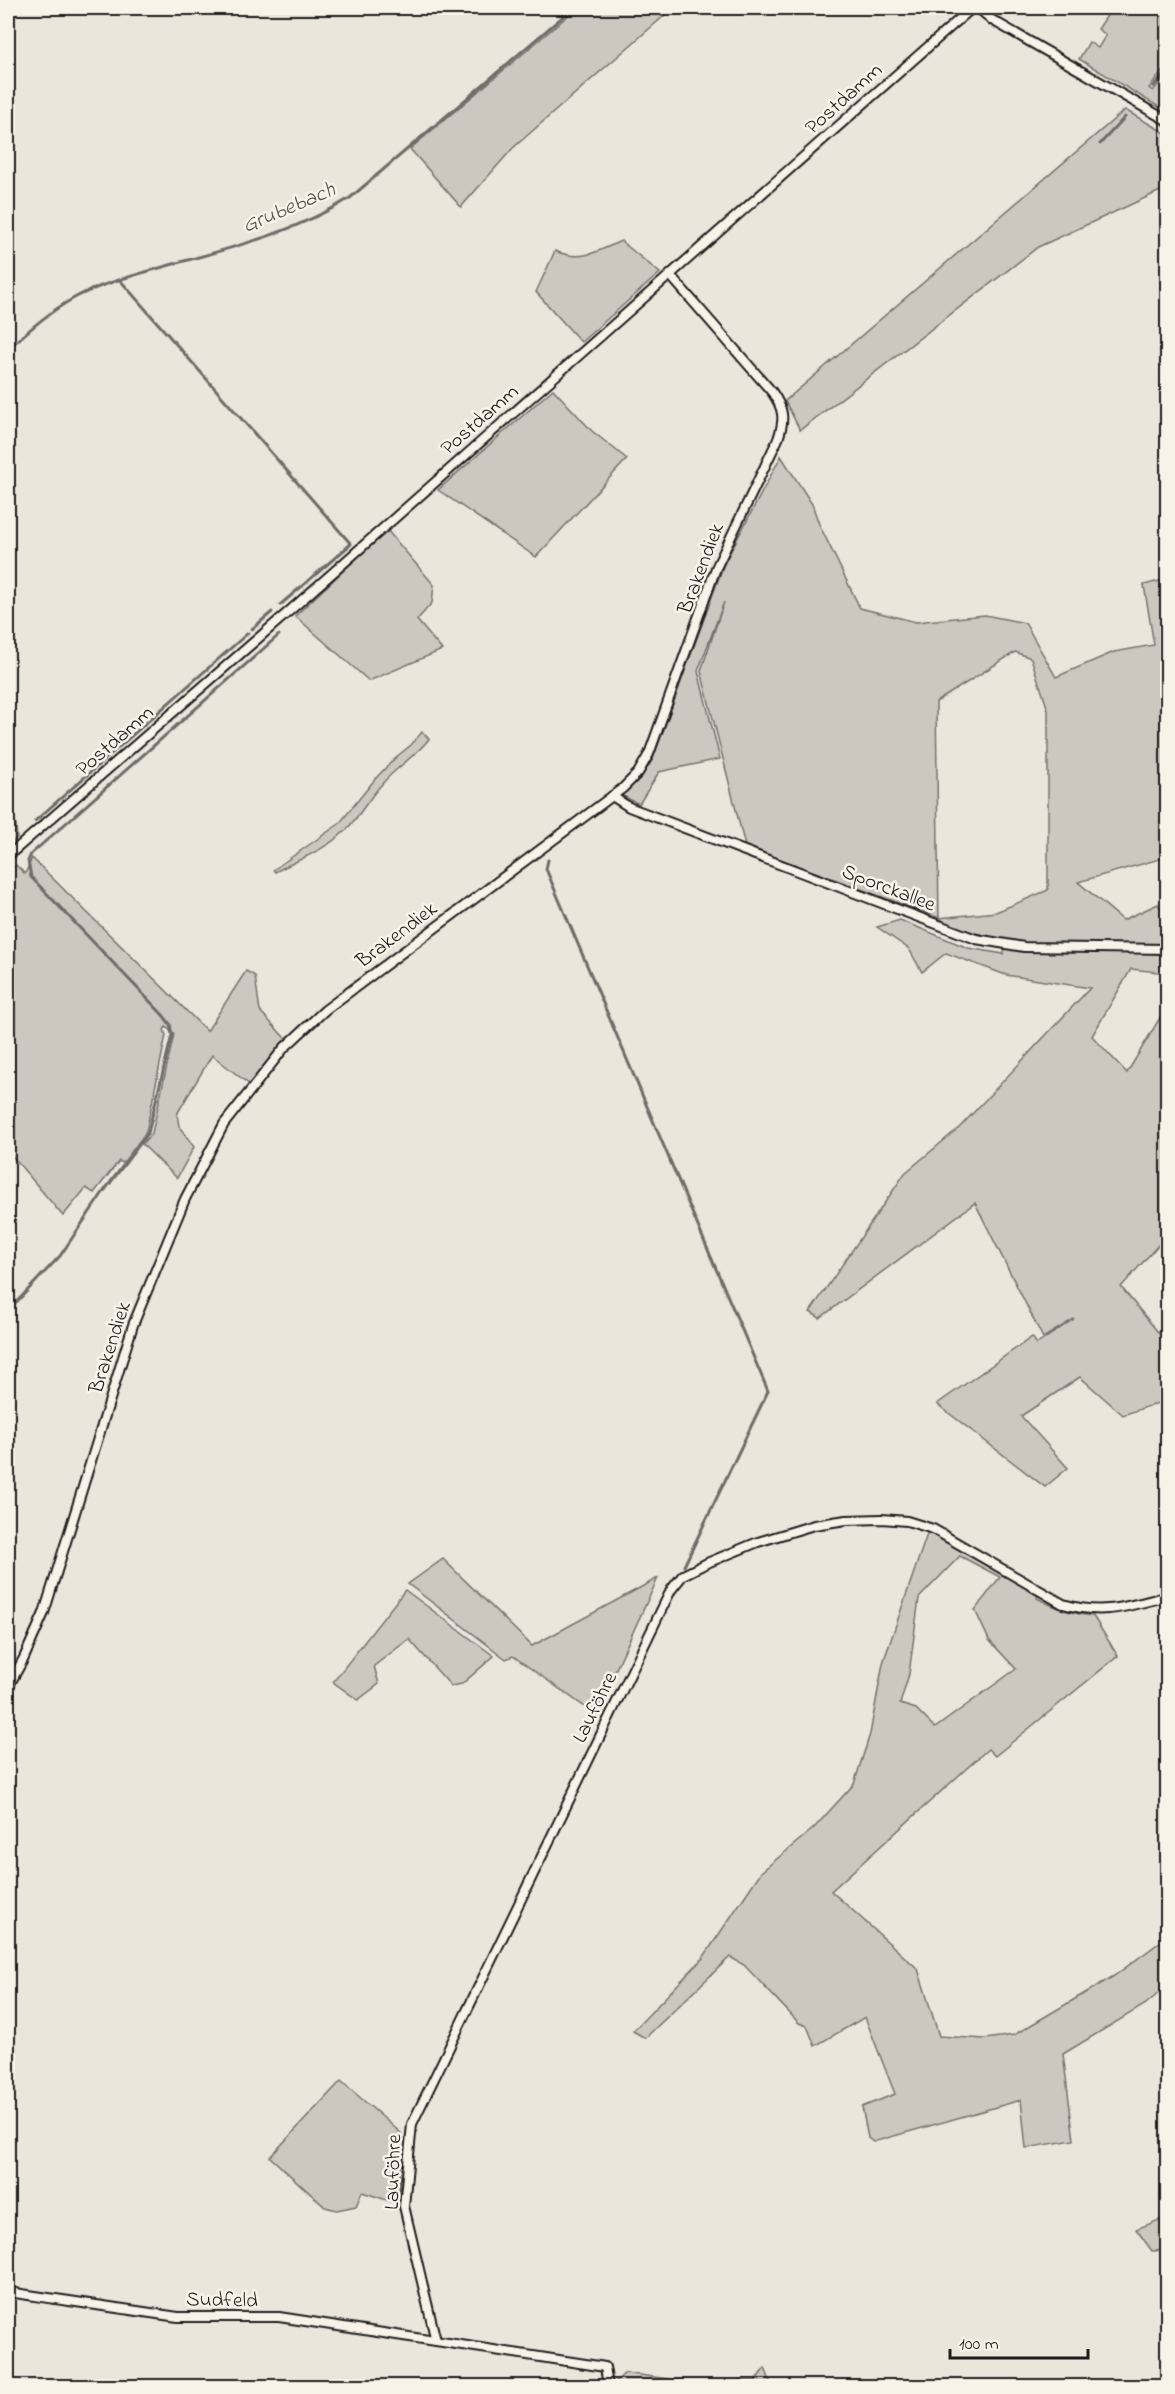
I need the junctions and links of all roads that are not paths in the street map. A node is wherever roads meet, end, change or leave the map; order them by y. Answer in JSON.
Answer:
{"nodes":[{"id":1,"x":972,"y":8,"type":"edge"},
{"id":2,"x":978,"y":8,"type":"edge"},
{"id":3,"x":1167,"y":121,"type":"edge"},
{"id":4,"x":669,"y":275,"type":"junction"},
{"id":5,"x":612,"y":796,"type":"junction"},
{"id":6,"x":8,"y":856,"type":"edge"},
{"id":7,"x":1167,"y":949,"type":"edge"},
{"id":8,"x":1167,"y":1596,"type":"edge"},
{"id":9,"x":8,"y":1687,"type":"edge"},
{"id":10,"x":8,"y":2292,"type":"edge"},
{"id":11,"x":436,"y":2342,"type":"junction"},
{"id":12,"x":608,"y":2386,"type":"edge"}],
"edges":[{"from":1,"to":4,"type":"street","name":"Postdamm"},
{"from":2,"to":3,"type":"street"},
{"from":4,"to":5,"type":"street","name":"Brakendiek"},
{"from":4,"to":6,"type":"street","name":"Postdamm"},
{"from":5,"to":7,"type":"street","name":"Sporckallee"},
{"from":5,"to":9,"type":"street","name":"Brakendiek"},
{"from":8,"to":11,"type":"street","name":"Lauföhre"},
{"from":10,"to":11,"type":"street","name":"Sudfeld"},
{"from":11,"to":12,"type":"street","name":"Sudfeld"}]}
